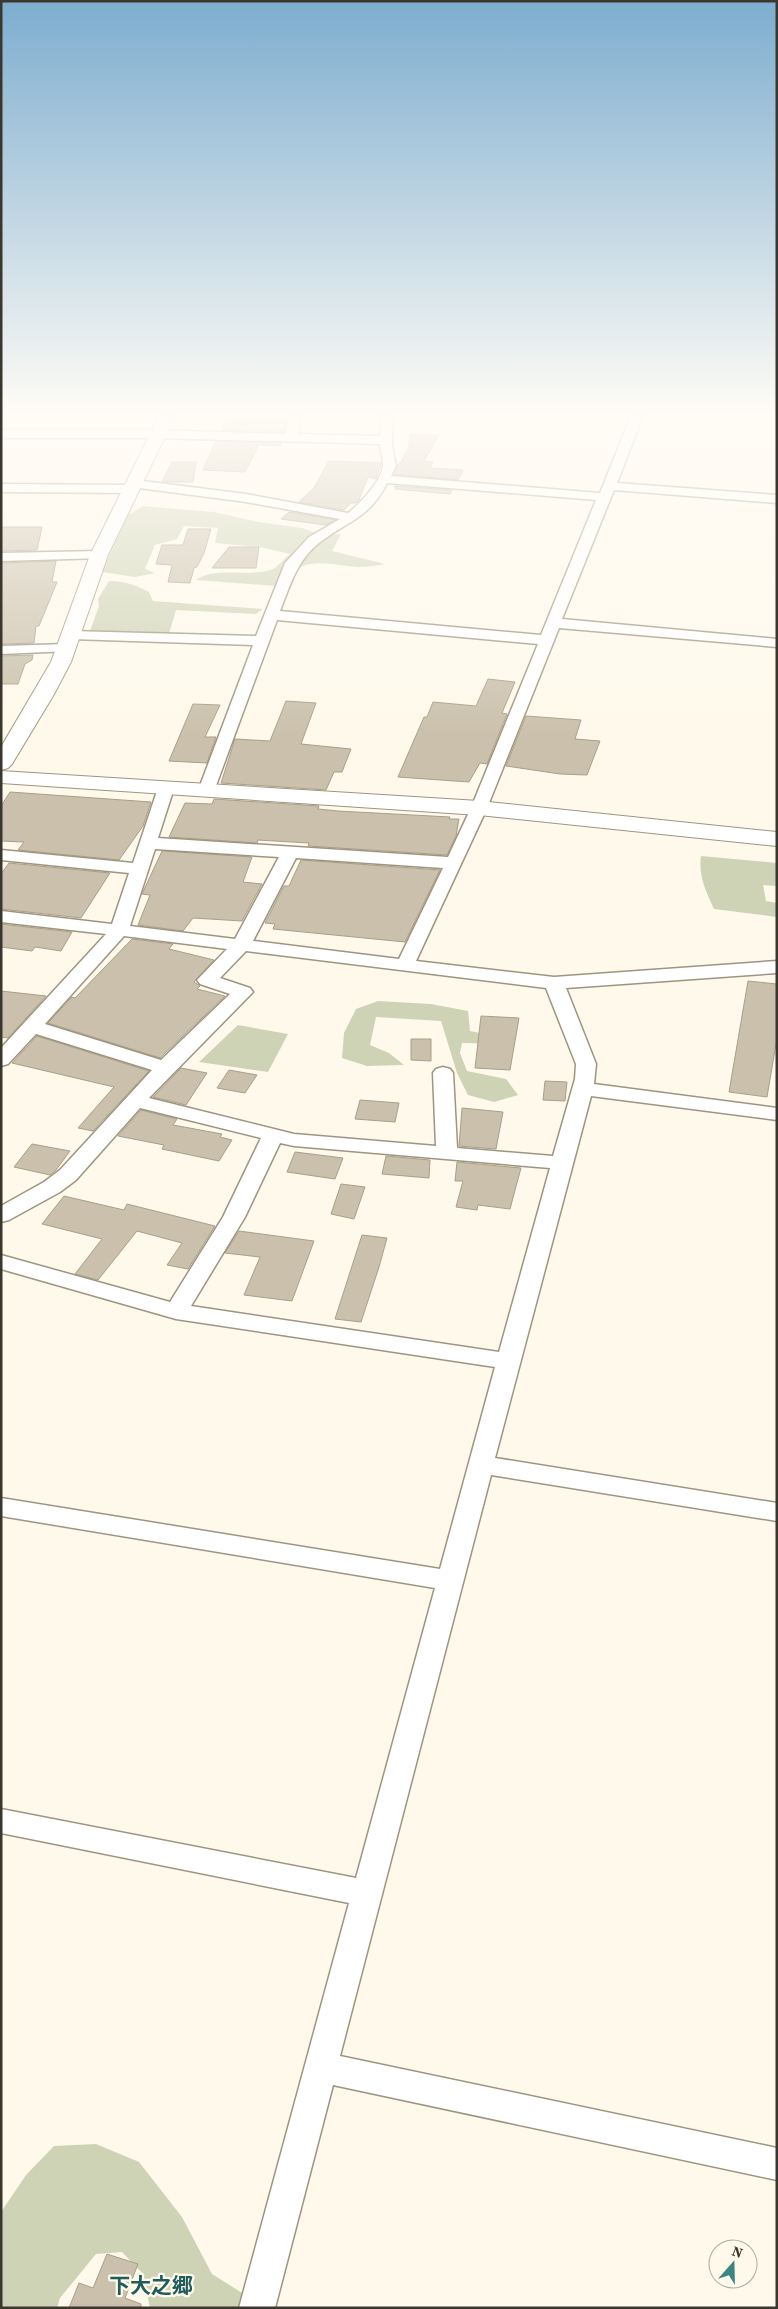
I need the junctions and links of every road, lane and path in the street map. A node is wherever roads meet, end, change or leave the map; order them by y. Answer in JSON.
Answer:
{"nodes":[{"id":1,"x":115,"y":524,"type":"edge"},
{"id":2,"x":341,"y":524,"type":"edge"},
{"id":3,"x":594,"y":524,"type":"edge"},
{"id":4,"x":99,"y":555,"type":"junction"},
{"id":5,"x":1,"y":556,"type":"edge"},
{"id":6,"x":272,"y":615,"type":"junction"},
{"id":7,"x":554,"y":623,"type":"junction"},
{"id":8,"x":547,"y":640,"type":"junction"},
{"id":9,"x":68,"y":641,"type":"junction"},
{"id":10,"x":262,"y":641,"type":"junction"},
{"id":11,"x":777,"y":644,"type":"edge"},
{"id":12,"x":1,"y":650,"type":"edge"},
{"id":13,"x":1,"y":764,"type":"edge"},
{"id":14,"x":1,"y":777,"type":"edge"},
{"id":15,"x":166,"y":788,"type":"junction"},
{"id":16,"x":206,"y":791,"type":"junction"},
{"id":17,"x":479,"y":808,"type":"junction"},
{"id":18,"x":777,"y":839,"type":"edge"},
{"id":19,"x":148,"y":843,"type":"junction"},
{"id":20,"x":290,"y":852,"type":"junction"},
{"id":21,"x":1,"y":855,"type":"edge"},
{"id":22,"x":454,"y":863,"type":"junction"},
{"id":23,"x":139,"y":869,"type":"junction"},
{"id":24,"x":1,"y":916,"type":"edge"},
{"id":25,"x":119,"y":931,"type":"junction"},
{"id":26,"x":241,"y":946,"type":"junction"},
{"id":27,"x":405,"y":965,"type":"junction"},
{"id":28,"x":777,"y":967,"type":"edge"},
{"id":29,"x":554,"y":982,"type":"junction"},
{"id":30,"x":32,"y":1026,"type":"junction"},
{"id":31,"x":1,"y":1060,"type":"edge"},
{"id":32,"x":164,"y":1068,"type":"junction"},
{"id":33,"x":443,"y":1072,"type":"dead end"},
{"id":34,"x":582,"y":1089,"type":"junction"},
{"id":35,"x":135,"y":1101,"type":"junction"},
{"id":36,"x":777,"y":1114,"type":"edge"},
{"id":37,"x":273,"y":1135,"type":"junction"},
{"id":38,"x":447,"y":1153,"type":"junction"},
{"id":39,"x":562,"y":1162,"type":"junction"},
{"id":40,"x":1,"y":1215,"type":"edge"},
{"id":41,"x":1,"y":1262,"type":"edge"},
{"id":42,"x":176,"y":1311,"type":"junction"},
{"id":43,"x":508,"y":1361,"type":"junction"},
{"id":44,"x":481,"y":1465,"type":"junction"},
{"id":45,"x":1,"y":1507,"type":"edge"},
{"id":46,"x":777,"y":1512,"type":"edge"},
{"id":47,"x":450,"y":1581,"type":"junction"},
{"id":48,"x":1,"y":1821,"type":"edge"},
{"id":49,"x":367,"y":1893,"type":"junction"},
{"id":50,"x":321,"y":2068,"type":"junction"},
{"id":51,"x":777,"y":2164,"type":"edge"},
{"id":52,"x":256,"y":2308,"type":"edge"}],
"edges":[{"from":1,"to":4,"type":"street"},
{"from":2,"to":6,"type":"street"},
{"from":3,"to":7,"type":"street"},
{"from":4,"to":5,"type":"street"},
{"from":4,"to":9,"type":"street"},
{"from":6,"to":8,"type":"street"},
{"from":6,"to":10,"type":"street"},
{"from":7,"to":8,"type":"street"},
{"from":7,"to":11,"type":"street"},
{"from":8,"to":17,"type":"street"},
{"from":9,"to":10,"type":"street"},
{"from":9,"to":12,"type":"street"},
{"from":9,"to":13,"type":"street"},
{"from":10,"to":16,"type":"street"},
{"from":14,"to":15,"type":"street"},
{"from":15,"to":16,"type":"street"},
{"from":15,"to":19,"type":"street"},
{"from":16,"to":17,"type":"street"},
{"from":17,"to":18,"type":"street"},
{"from":17,"to":22,"type":"street"},
{"from":19,"to":20,"type":"street"},
{"from":19,"to":23,"type":"street"},
{"from":20,"to":22,"type":"street"},
{"from":20,"to":26,"type":"street"},
{"from":21,"to":23,"type":"street"},
{"from":22,"to":27,"type":"street"},
{"from":23,"to":25,"type":"street"},
{"from":24,"to":25,"type":"street"},
{"from":25,"to":26,"type":"street"},
{"from":25,"to":30,"type":"street"},
{"from":26,"to":27,"type":"street"},
{"from":26,"to":32,"type":"street"},
{"from":27,"to":29,"type":"street"},
{"from":28,"to":29,"type":"street"},
{"from":29,"to":34,"type":"street"},
{"from":30,"to":31,"type":"street"},
{"from":30,"to":32,"type":"street"},
{"from":32,"to":35,"type":"street"},
{"from":33,"to":38,"type":"street"},
{"from":34,"to":36,"type":"street"},
{"from":34,"to":39,"type":"street"},
{"from":35,"to":37,"type":"street"},
{"from":35,"to":40,"type":"street"},
{"from":37,"to":38,"type":"street"},
{"from":37,"to":42,"type":"street"},
{"from":38,"to":39,"type":"street"},
{"from":39,"to":43,"type":"street"},
{"from":41,"to":42,"type":"street"},
{"from":42,"to":43,"type":"street"},
{"from":43,"to":44,"type":"street"},
{"from":44,"to":46,"type":"street"},
{"from":44,"to":47,"type":"street"},
{"from":45,"to":47,"type":"street"},
{"from":47,"to":49,"type":"street"},
{"from":48,"to":49,"type":"street"},
{"from":49,"to":50,"type":"street"},
{"from":50,"to":51,"type":"street"},
{"from":50,"to":52,"type":"street"}]}
